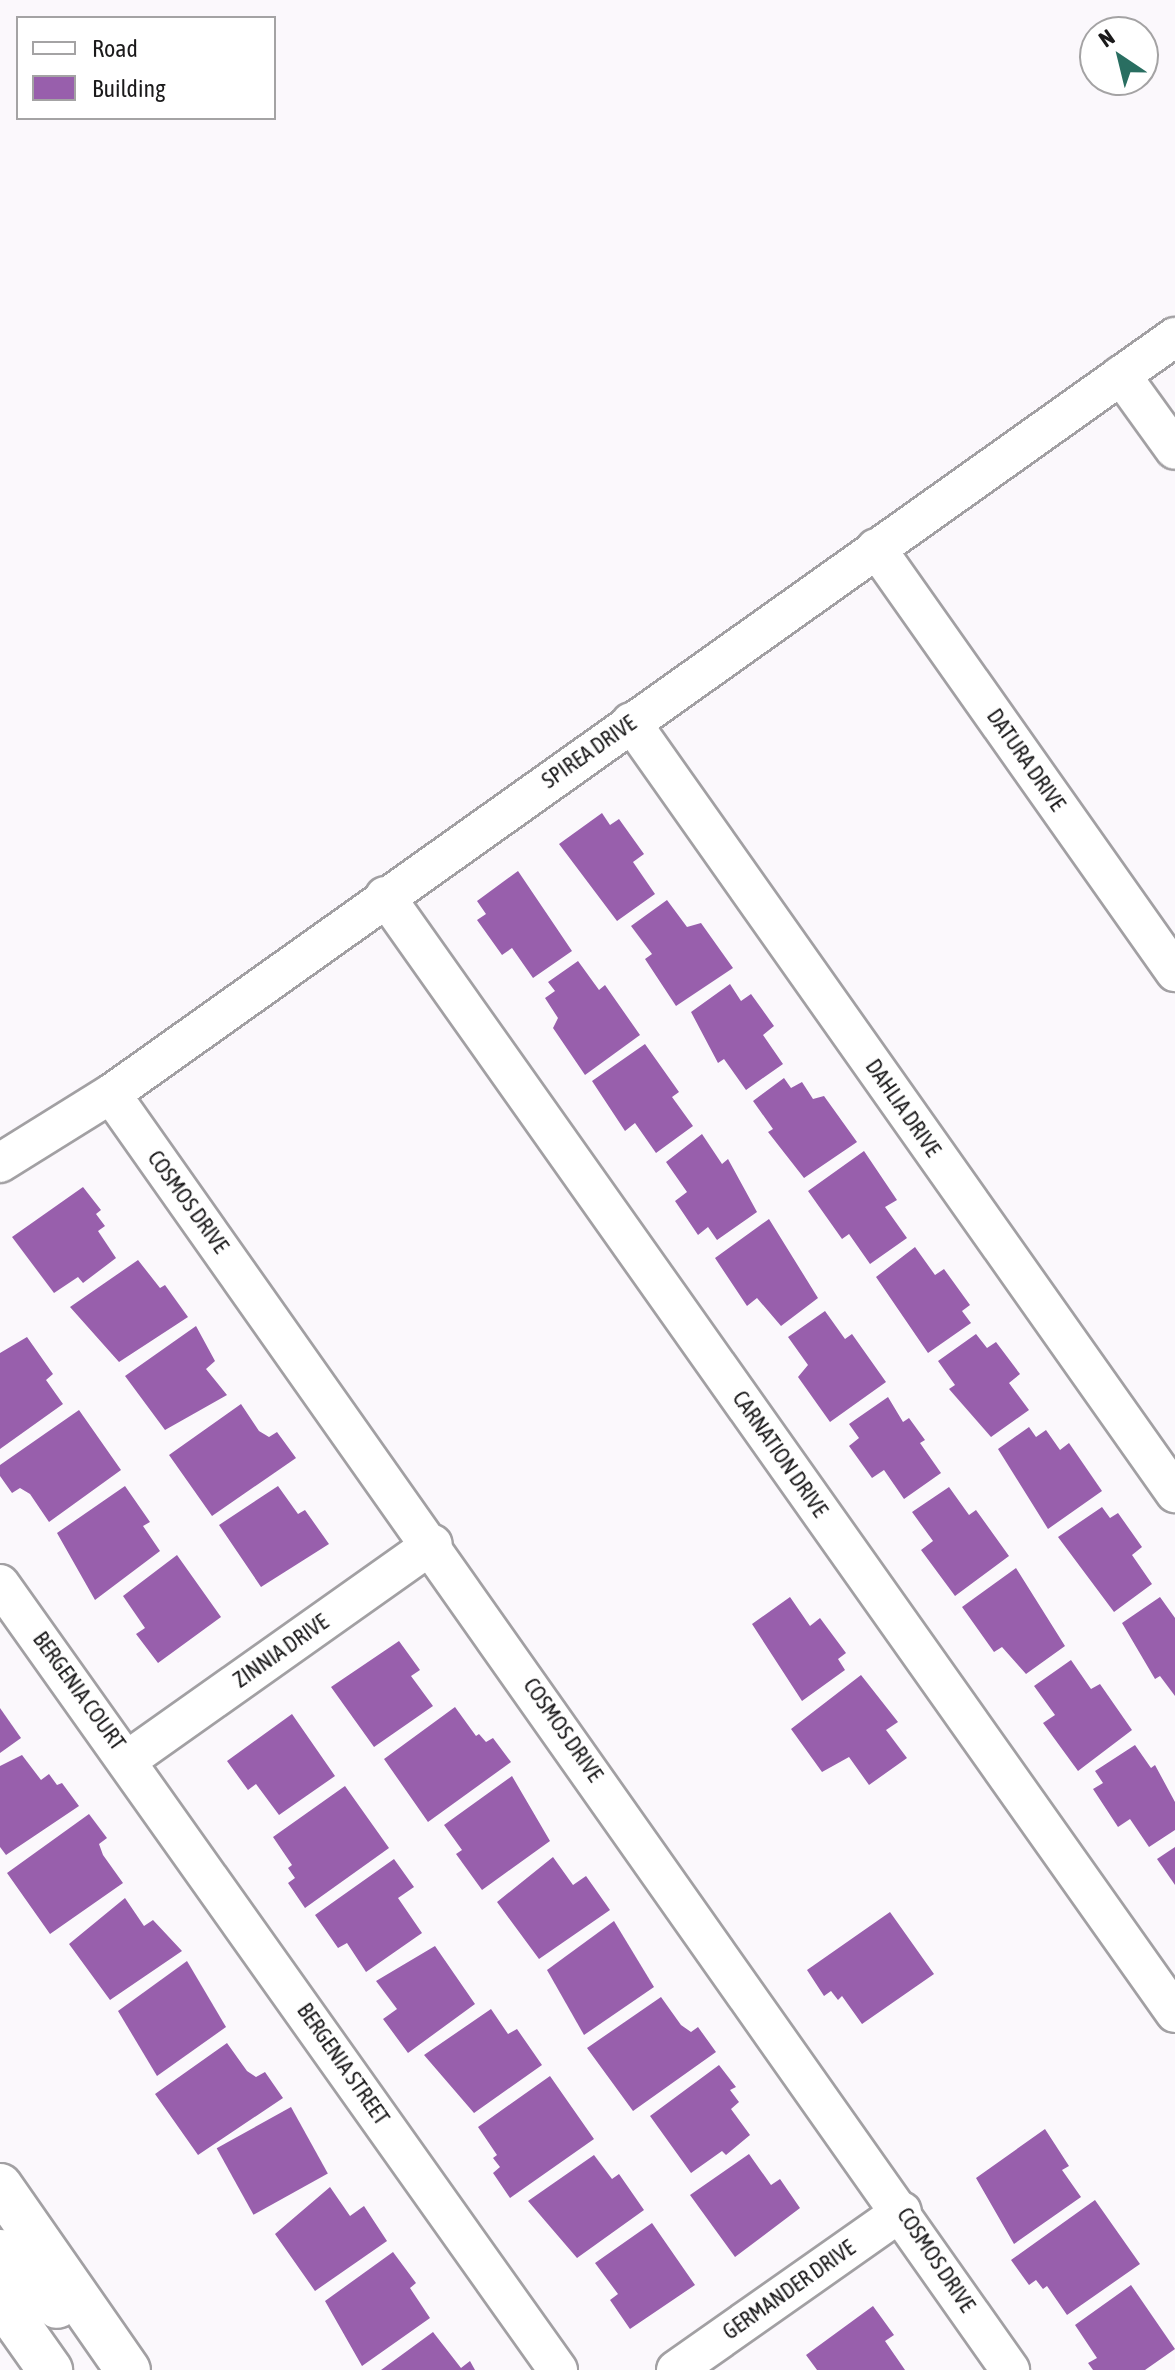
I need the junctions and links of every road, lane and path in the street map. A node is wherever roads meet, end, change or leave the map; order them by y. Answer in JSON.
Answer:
{"nodes":[{"id":1,"x":1175,"y":337,"type":"edge"},
{"id":2,"x":1121,"y":375,"type":"junction"},
{"id":3,"x":1175,"y":450,"type":"edge"},
{"id":4,"x":876,"y":548,"type":"junction"},
{"id":5,"x":631,"y":722,"type":"junction"},
{"id":6,"x":385,"y":896,"type":"junction"},
{"id":7,"x":1175,"y":972,"type":"edge"},
{"id":8,"x":111,"y":1094,"type":"junction"},
{"id":9,"x":0,"y":1163,"type":"edge"},
{"id":10,"x":1175,"y":1493,"type":"edge"},
{"id":11,"x":433,"y":1544,"type":"junction"},
{"id":12,"x":0,"y":1584,"type":"edge"},
{"id":13,"x":129,"y":1759,"type":"junction"},
{"id":14,"x":1175,"y":2013,"type":"edge"},
{"id":15,"x":0,"y":2186,"type":"edge"},
{"id":16,"x":902,"y":2211,"type":"junction"},
{"id":17,"x":0,"y":2252,"type":"edge"},
{"id":18,"x":0,"y":2299,"type":"edge"},
{"id":19,"x":50,"y":2370,"type":"edge"},
{"id":20,"x":109,"y":2370,"type":"edge"},
{"id":21,"x":128,"y":2370,"type":"edge"},
{"id":22,"x":558,"y":2370,"type":"edge"},
{"id":23,"x":676,"y":2370,"type":"edge"},
{"id":24,"x":1010,"y":2370,"type":"edge"}],
"edges":[{"from":1,"to":2,"type":"street","name":"SPIREA DRIVE"},
{"from":2,"to":3,"type":"street"},
{"from":2,"to":4,"type":"street","name":"SPIREA DRIVE"},
{"from":4,"to":5,"type":"street","name":"SPIREA DRIVE"},
{"from":4,"to":7,"type":"street","name":"DATURA DRIVE"},
{"from":5,"to":6,"type":"street","name":"SPIREA DRIVE"},
{"from":5,"to":10,"type":"street","name":"DAHLIA DRIVE"},
{"from":6,"to":8,"type":"street","name":"SPIREA DRIVE"},
{"from":6,"to":14,"type":"street","name":"CARNATION DRIVE"},
{"from":8,"to":9,"type":"street","name":"SPIREA DRIVE"},
{"from":8,"to":11,"type":"street","name":"COSMOS DRIVE"},
{"from":11,"to":13,"type":"street","name":"ZINNIA DRIVE"},
{"from":11,"to":16,"type":"street","name":"COSMOS DRIVE"},
{"from":12,"to":13,"type":"street","name":"BERGENIA COURT"},
{"from":13,"to":22,"type":"street","name":"BERGENIA STREET"},
{"from":15,"to":21,"type":"main road"},
{"from":16,"to":23,"type":"street","name":"GERMANDER DRIVE"},
{"from":16,"to":24,"type":"street","name":"COSMOS DRIVE"},
{"from":17,"to":20,"type":"main road"},
{"from":18,"to":19,"type":"main road"}]}
